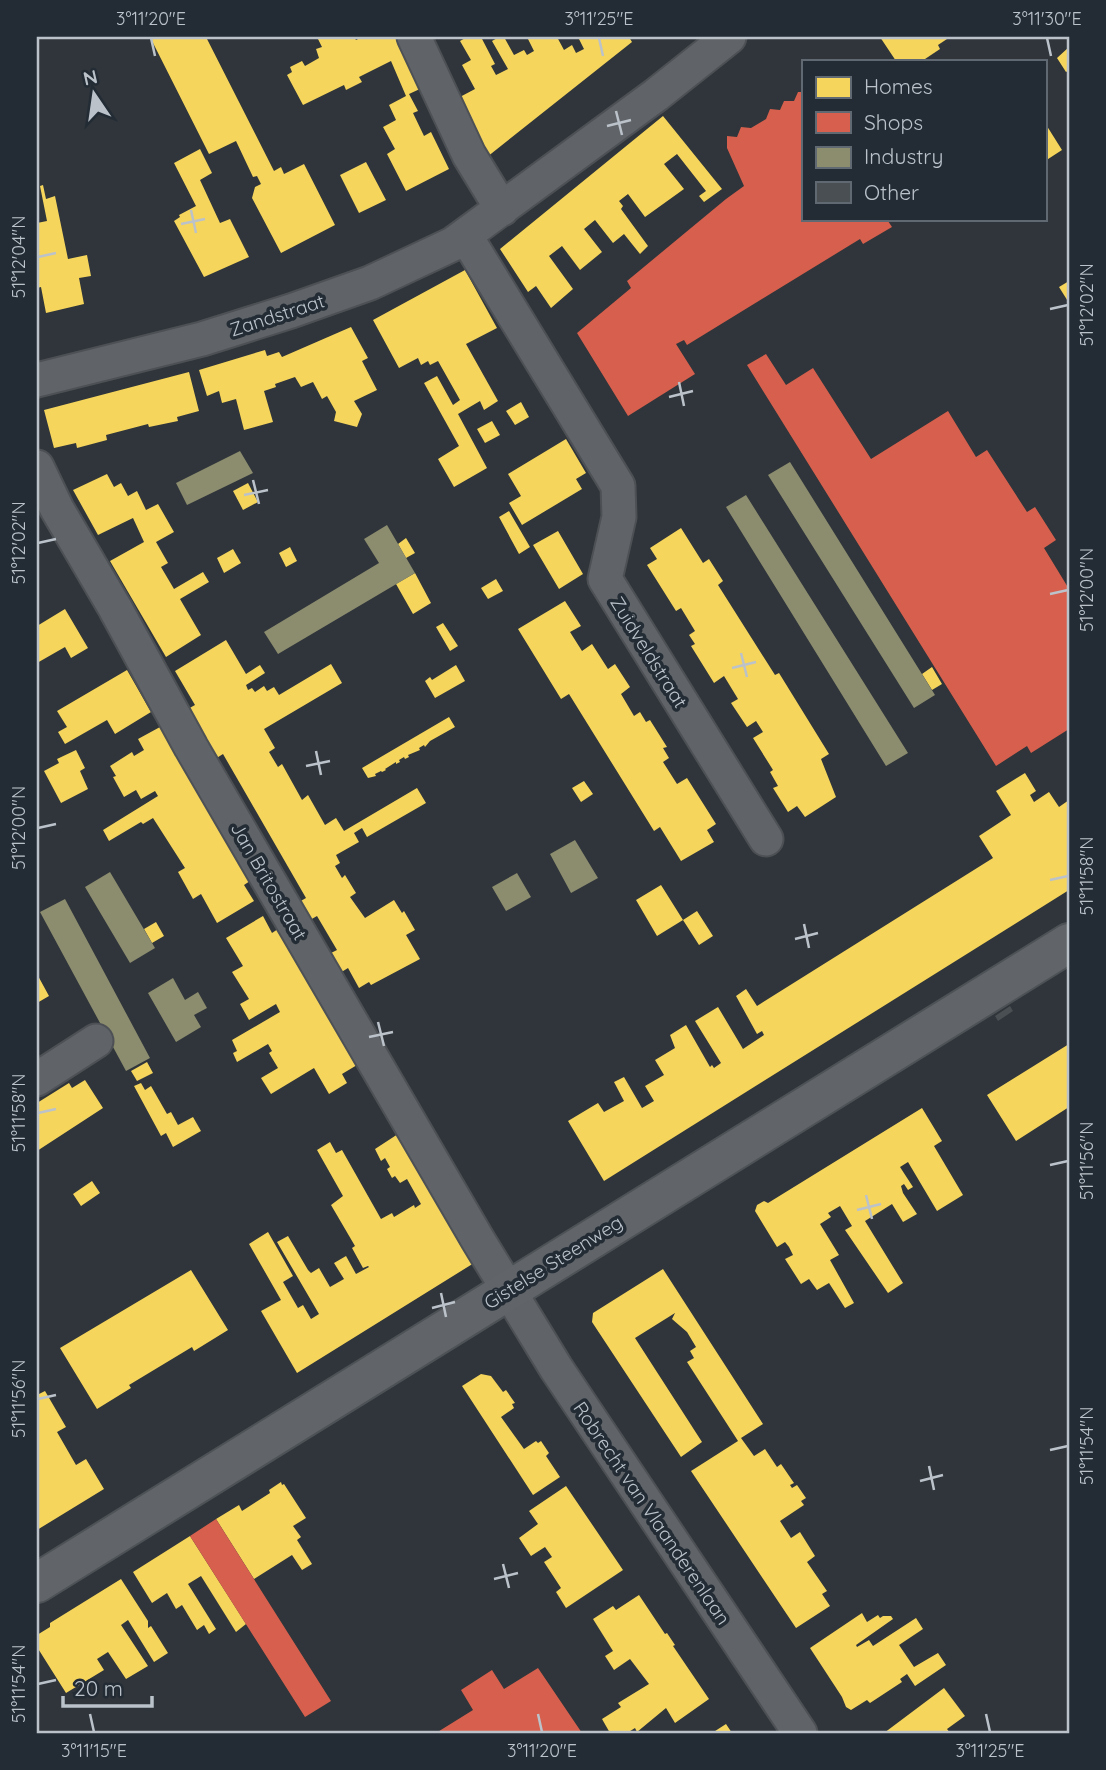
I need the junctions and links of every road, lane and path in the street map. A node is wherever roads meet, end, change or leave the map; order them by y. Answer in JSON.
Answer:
{"nodes":[{"id":1,"x":414,"y":37,"type":"edge"},
{"id":2,"x":729,"y":37,"type":"edge"},
{"id":3,"x":502,"y":209,"type":"junction"},
{"id":4,"x":465,"y":235,"type":"junction"},
{"id":5,"x":37,"y":380,"type":"edge"},
{"id":6,"x":37,"y":467,"type":"edge"},
{"id":7,"x":766,"y":839,"type":"dead end"},
{"id":8,"x":1069,"y":943,"type":"edge"},
{"id":9,"x":96,"y":1041,"type":"dead end"},
{"id":10,"x":37,"y":1079,"type":"edge"},
{"id":11,"x":509,"y":1290,"type":"junction"},
{"id":12,"x":37,"y":1583,"type":"edge"},
{"id":13,"x":800,"y":1733,"type":"edge"}],
"edges":[{"from":1,"to":3,"type":"street"},
{"from":2,"to":3,"type":"street","name":"Zandstraat"},
{"from":3,"to":4,"type":"street","name":"Zandstraat"},
{"from":4,"to":5,"type":"street","name":"Zandstraat"},
{"from":4,"to":7,"type":"street","name":"Zuidveldstraat"},
{"from":6,"to":11,"type":"street","name":"Jan Britostraat"},
{"from":8,"to":11,"type":"main road","name":"Gistelse Steenweg"},
{"from":9,"to":10,"type":"street"},
{"from":11,"to":12,"type":"main road","name":"Gistelse Steenweg"},
{"from":11,"to":13,"type":"street","name":"Robrecht van Vlaanderenlaan"}]}
